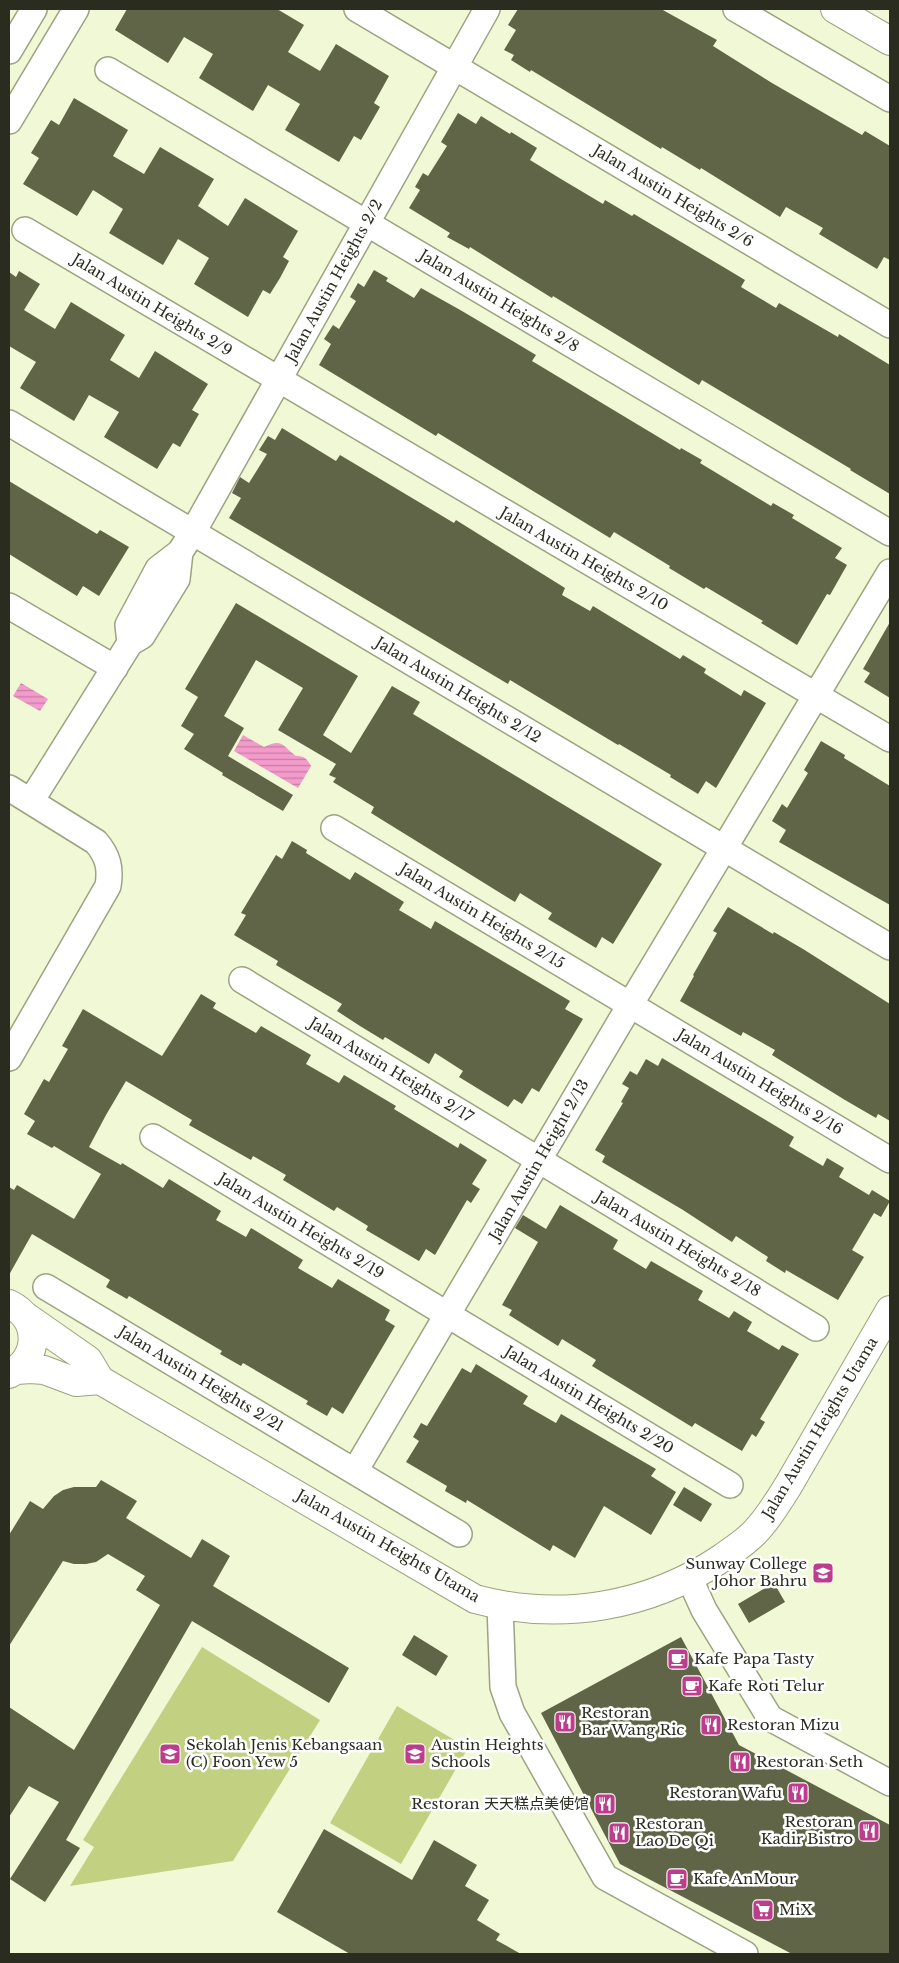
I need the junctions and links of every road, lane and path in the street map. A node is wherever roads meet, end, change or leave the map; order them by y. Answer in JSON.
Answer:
{"nodes":[{"id":1,"x":34,"y":9,"type":"edge"},
{"id":2,"x":76,"y":9,"type":"edge"},
{"id":3,"x":357,"y":9,"type":"edge"},
{"id":4,"x":487,"y":9,"type":"edge"},
{"id":5,"x":736,"y":9,"type":"edge"},
{"id":6,"x":835,"y":9,"type":"edge"},
{"id":7,"x":890,"y":41,"type":"edge"},
{"id":8,"x":9,"y":51,"type":"edge"},
{"id":9,"x":455,"y":67,"type":"junction"},
{"id":10,"x":108,"y":70,"type":"dead end"},
{"id":11,"x":890,"y":99,"type":"edge"},
{"id":12,"x":9,"y":121,"type":"edge"},
{"id":13,"x":367,"y":223,"type":"junction"},
{"id":14,"x":25,"y":230,"type":"dead end"},
{"id":15,"x":890,"y":325,"type":"edge"},
{"id":16,"x":279,"y":380,"type":"junction"},
{"id":17,"x":9,"y":423,"type":"edge"},
{"id":18,"x":890,"y":533,"type":"edge"},
{"id":19,"x":186,"y":542,"type":"junction"},
{"id":20,"x":890,"y":572,"type":"edge"},
{"id":21,"x":9,"y":606,"type":"edge"},
{"id":22,"x":115,"y":668,"type":"junction"},
{"id":23,"x":816,"y":696,"type":"junction"},
{"id":24,"x":890,"y":739,"type":"edge"},
{"id":25,"x":9,"y":788,"type":"edge"},
{"id":26,"x":31,"y":801,"type":"junction"},
{"id":27,"x":334,"y":828,"type":"dead end"},
{"id":28,"x":724,"y":849,"type":"junction"},
{"id":29,"x":890,"y":948,"type":"edge"},
{"id":30,"x":242,"y":980,"type":"dead end"},
{"id":31,"x":630,"y":1005,"type":"junction"},
{"id":32,"x":9,"y":1058,"type":"edge"},
{"id":33,"x":153,"y":1137,"type":"dead end"},
{"id":34,"x":540,"y":1160,"type":"junction"},
{"id":35,"x":890,"y":1160,"type":"edge"},
{"id":36,"x":46,"y":1287,"type":"dead end"},
{"id":37,"x":17,"y":1310,"type":"edge"},
{"id":38,"x":890,"y":1310,"type":"edge"},
{"id":39,"x":448,"y":1315,"type":"junction"},
{"id":40,"x":816,"y":1328,"type":"dead end"},
{"id":41,"x":13,"y":1372,"type":"edge"},
{"id":42,"x":100,"y":1380,"type":"junction"},
{"id":43,"x":355,"y":1471,"type":"junction"},
{"id":44,"x":730,"y":1484,"type":"dead end"},
{"id":45,"x":459,"y":1534,"type":"dead end"},
{"id":46,"x":689,"y":1577,"type":"junction"},
{"id":47,"x":500,"y":1606,"type":"junction"},
{"id":48,"x":890,"y":1783,"type":"edge"},
{"id":49,"x":745,"y":1954,"type":"edge"}],
"edges":[{"from":1,"to":8,"type":"street"},
{"from":2,"to":12,"type":"street"},
{"from":3,"to":9,"type":"street","name":"Jalan Austin Heights 2/6"},
{"from":4,"to":9,"type":"street","name":"Jalan Austin Heights 2/2"},
{"from":5,"to":11,"type":"street"},
{"from":6,"to":7,"type":"street"},
{"from":9,"to":13,"type":"street","name":"Jalan Austin Heights 2/2"},
{"from":9,"to":15,"type":"street","name":"Jalan Austin Heights 2/6"},
{"from":10,"to":13,"type":"street","name":"Jalan Austin Heights 2/8"},
{"from":13,"to":16,"type":"street","name":"Jalan Austin Heights 2/2"},
{"from":13,"to":18,"type":"street","name":"Jalan Austin Heights 2/8"},
{"from":14,"to":16,"type":"street","name":"Jalan Austin Heights 2/9"},
{"from":16,"to":19,"type":"street","name":"Jalan Austin Heights 2/2"},
{"from":16,"to":23,"type":"street","name":"Jalan Austin Heights 2/10"},
{"from":17,"to":19,"type":"street","name":"Jalan Austin Heights 2/12"},
{"from":19,"to":22,"type":"street","name":"Jalan Austin Heights 2/2"},
{"from":19,"to":28,"type":"street","name":"Jalan Austin Heights 2/12"},
{"from":20,"to":23,"type":"street","name":"Jalan Austin Height 2/13"},
{"from":21,"to":22,"type":"street"},
{"from":22,"to":26,"type":"street","name":"Jalan Austin Heights 2/2"},
{"from":23,"to":24,"type":"street","name":"Jalan Austin Heights 2/10"},
{"from":23,"to":28,"type":"street","name":"Jalan Austin Height 2/13"},
{"from":25,"to":26,"type":"street"},
{"from":26,"to":32,"type":"street"},
{"from":27,"to":31,"type":"street","name":"Jalan Austin Heights 2/15"},
{"from":28,"to":29,"type":"street","name":"Jalan Austin Heights 2/12"},
{"from":28,"to":31,"type":"street","name":"Jalan Austin Height 2/13"},
{"from":30,"to":34,"type":"street","name":"Jalan Austin Heights 2/17"},
{"from":31,"to":34,"type":"street","name":"Jalan Austin Height 2/13"},
{"from":31,"to":35,"type":"street","name":"Jalan Austin Heights 2/16"},
{"from":33,"to":39,"type":"street","name":"Jalan Austin Heights 2/19"},
{"from":34,"to":39,"type":"street","name":"Jalan Austin Height 2/13"},
{"from":34,"to":40,"type":"street","name":"Jalan Austin Heights 2/18"},
{"from":36,"to":43,"type":"street","name":"Jalan Austin Heights 2/21"},
{"from":37,"to":41,"type":"street"},
{"from":37,"to":42,"type":"street","name":"Jalan Austin Heights Utama"},
{"from":38,"to":46,"type":"street","name":"Jalan Austin Heights Utama"},
{"from":39,"to":43,"type":"street","name":"Jalan Austin Height 2/13"},
{"from":39,"to":44,"type":"street","name":"Jalan Austin Heights 2/20"},
{"from":41,"to":42,"type":"street"},
{"from":42,"to":47,"type":"street","name":"Jalan Austin Heights Utama"},
{"from":43,"to":45,"type":"street","name":"Jalan Austin Heights 2/21"},
{"from":46,"to":47,"type":"street","name":"Jalan Austin Heights Utama"},
{"from":46,"to":48,"type":"street"},
{"from":47,"to":49,"type":"street"}]}
